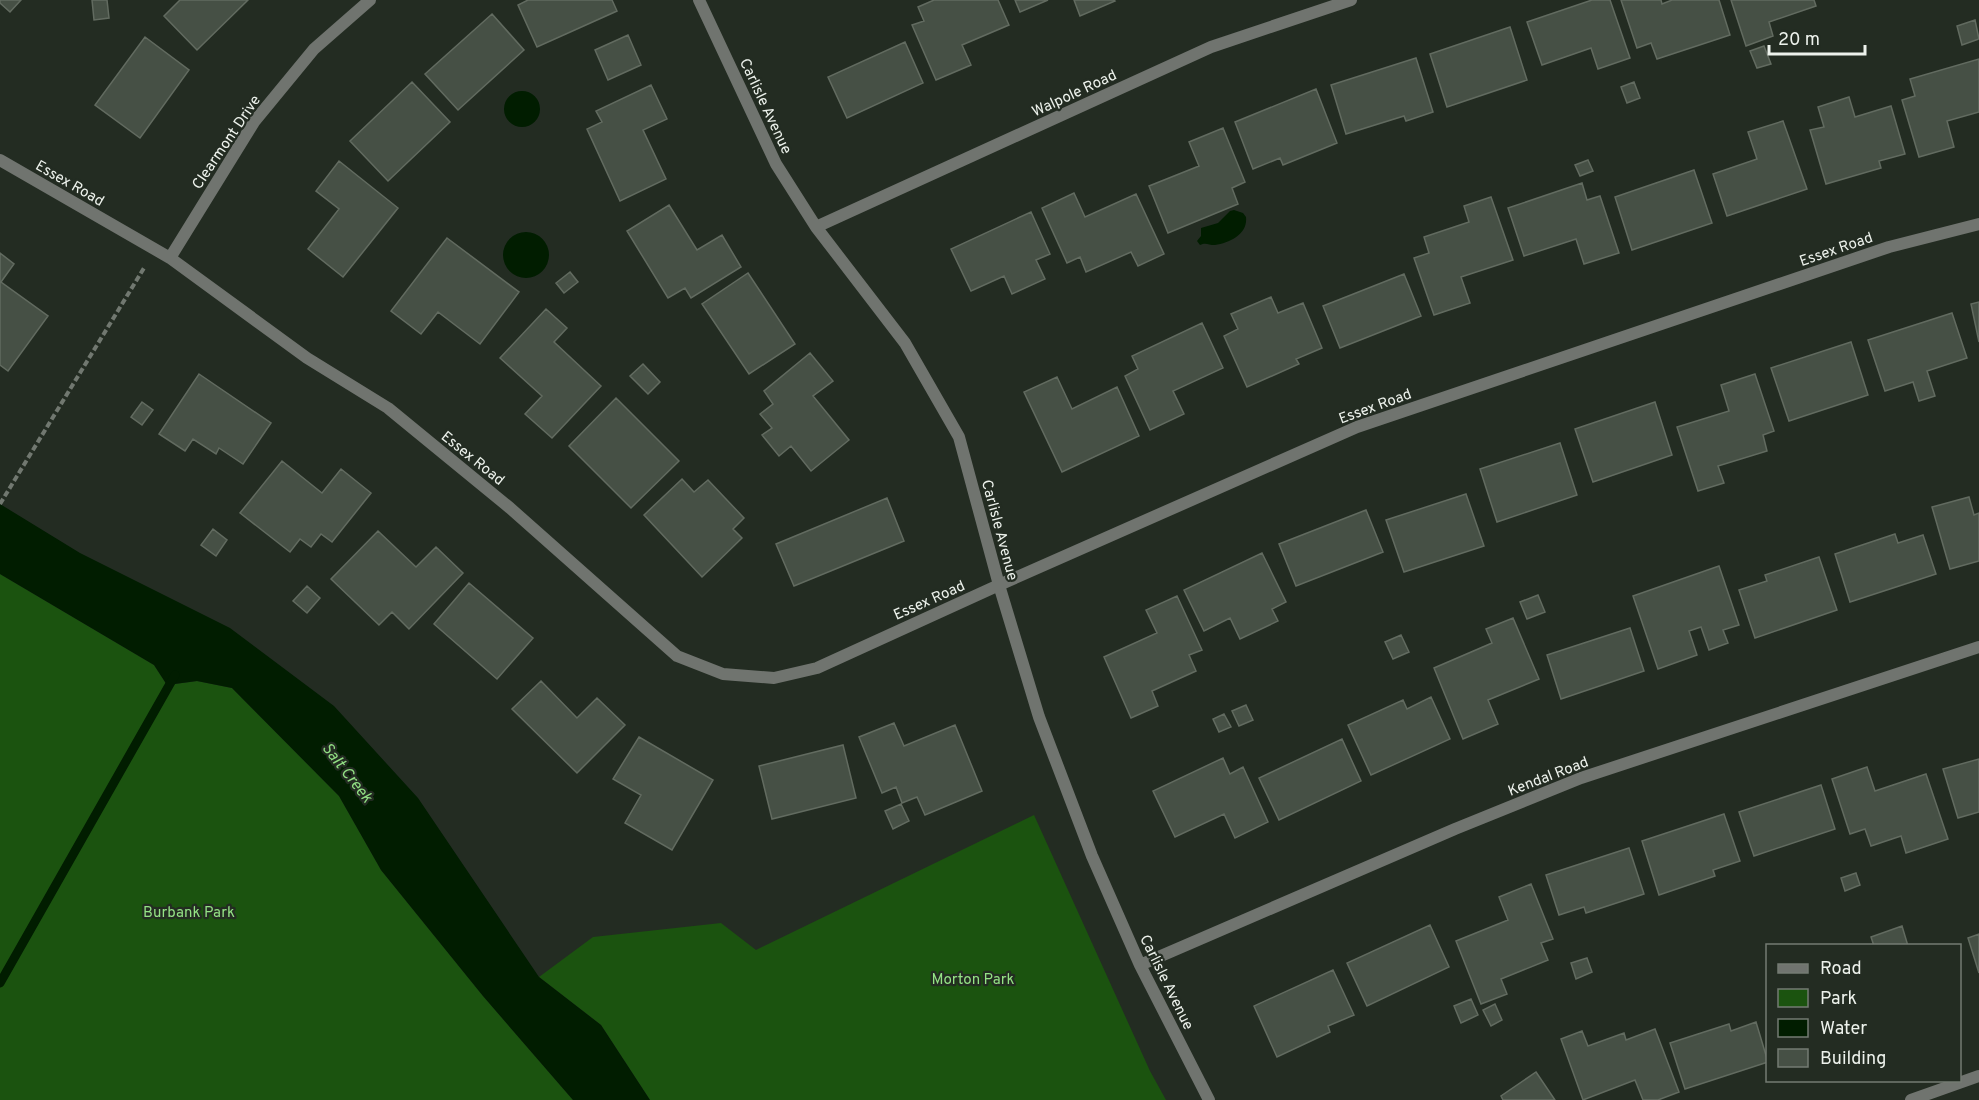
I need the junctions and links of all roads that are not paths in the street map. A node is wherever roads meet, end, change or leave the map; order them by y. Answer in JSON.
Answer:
{"nodes":[{"id":1,"x":370,"y":0,"type":"edge"},
{"id":2,"x":699,"y":0,"type":"edge"},
{"id":3,"x":1351,"y":0,"type":"edge"},
{"id":4,"x":0,"y":160,"type":"edge"},
{"id":5,"x":1979,"y":224,"type":"edge"},
{"id":6,"x":816,"y":227,"type":"junction"},
{"id":7,"x":170,"y":258,"type":"junction"},
{"id":8,"x":999,"y":585,"type":"junction"},
{"id":9,"x":1979,"y":647,"type":"edge"},
{"id":10,"x":1140,"y":965,"type":"junction"},
{"id":11,"x":1979,"y":1076,"type":"edge"},
{"id":12,"x":1209,"y":1100,"type":"edge"},
{"id":13,"x":1911,"y":1100,"type":"edge"}],
"edges":[{"from":1,"to":7,"type":"street","name":"Clearmont Drive"},
{"from":2,"to":6,"type":"street","name":"Carlisle Avenue"},
{"from":3,"to":6,"type":"street","name":"Walpole Road"},
{"from":4,"to":7,"type":"street","name":"Essex Road"},
{"from":5,"to":8,"type":"street","name":"Essex Road"},
{"from":6,"to":8,"type":"street","name":"Carlisle Avenue"},
{"from":7,"to":8,"type":"street","name":"Essex Road"},
{"from":8,"to":10,"type":"street","name":"Carlisle Avenue"},
{"from":9,"to":10,"type":"street","name":"Kendal Road"},
{"from":10,"to":12,"type":"street","name":"Carlisle Avenue"},
{"from":11,"to":13,"type":"street"}]}
